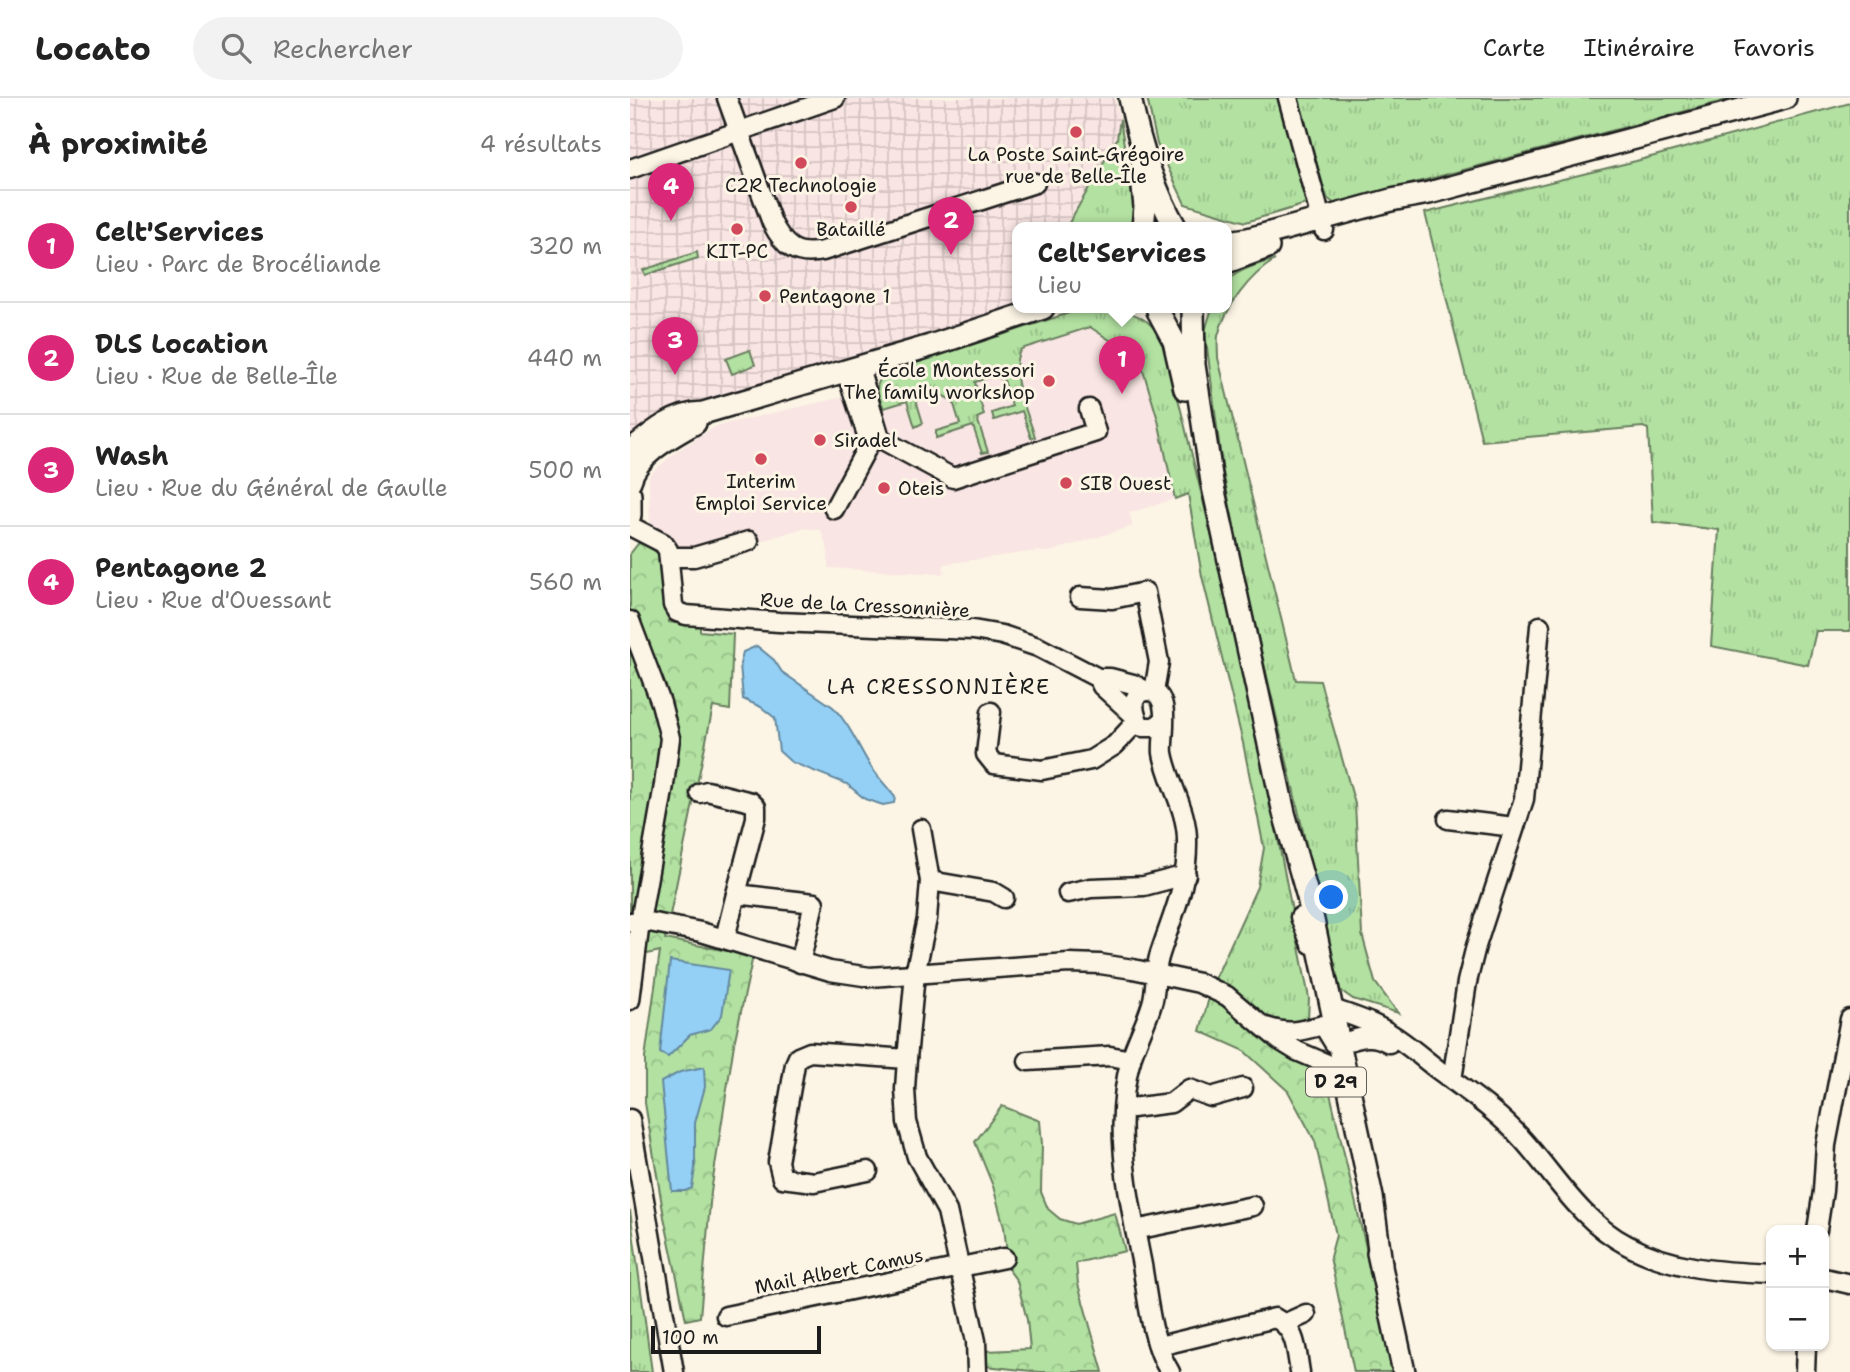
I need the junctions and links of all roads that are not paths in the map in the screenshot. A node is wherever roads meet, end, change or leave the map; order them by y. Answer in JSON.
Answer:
{"nodes":[{"id":1,"x":727,"y":98,"type":"edge"},
{"id":2,"x":835,"y":98,"type":"edge"},
{"id":3,"x":1129,"y":98,"type":"edge"},
{"id":4,"x":1288,"y":98,"type":"edge"},
{"id":5,"x":1785,"y":98,"type":"edge"},
{"id":6,"x":1137,"y":129,"type":"junction"},
{"id":7,"x":738,"y":131,"type":"junction"},
{"id":8,"x":630,"y":169,"type":"edge"},
{"id":9,"x":1035,"y":183,"type":"dead end"},
{"id":10,"x":1144,"y":222,"type":"edge"},
{"id":11,"x":1173,"y":222,"type":"edge"},
{"id":12,"x":1322,"y":224,"type":"junction"},
{"id":13,"x":1232,"y":241,"type":"edge"},
{"id":14,"x":1232,"y":260,"type":"edge"},
{"id":15,"x":1027,"y":313,"type":"edge"},
{"id":16,"x":1156,"y":313,"type":"edge"},
{"id":17,"x":1193,"y":313,"type":"edge"},
{"id":18,"x":853,"y":369,"type":"junction"},
{"id":19,"x":1088,"y":409,"type":"dead end"},
{"id":20,"x":703,"y":413,"type":"junction"},
{"id":21,"x":874,"y":439,"type":"junction"},
{"id":22,"x":630,"y":451,"type":"edge"},
{"id":23,"x":630,"y":481,"type":"edge"},
{"id":24,"x":1212,"y":482,"type":"junction"},
{"id":25,"x":630,"y":495,"type":"edge"},
{"id":26,"x":834,"y":509,"type":"dead end"},
{"id":27,"x":630,"y":514,"type":"edge"},
{"id":28,"x":630,"y":526,"type":"edge"},
{"id":29,"x":750,"y":541,"type":"dead end"},
{"id":30,"x":670,"y":557,"type":"junction"},
{"id":31,"x":1080,"y":597,"type":"dead end"},
{"id":32,"x":630,"y":621,"type":"edge"},
{"id":33,"x":1541,"y":626,"type":"dead end"},
{"id":34,"x":1098,"y":678,"type":"junction"},
{"id":35,"x":1150,"y":692,"type":"junction"},
{"id":36,"x":990,"y":712,"type":"dead end"},
{"id":37,"x":1164,"y":720,"type":"junction"},
{"id":38,"x":1138,"y":722,"type":"junction"},
{"id":39,"x":1163,"y":752,"type":"junction"},
{"id":40,"x":700,"y":793,"type":"dead end"},
{"id":41,"x":1284,"y":813,"type":"junction"},
{"id":42,"x":1448,"y":819,"type":"dead end"},
{"id":43,"x":1514,"y":827,"type":"junction"},
{"id":44,"x":921,"y":830,"type":"dead end"},
{"id":45,"x":1186,"y":875,"type":"junction"},
{"id":46,"x":930,"y":881,"type":"junction"},
{"id":47,"x":1068,"y":893,"type":"dead end"},
{"id":48,"x":736,"y":894,"type":"junction"},
{"id":49,"x":1004,"y":898,"type":"dead end"},
{"id":50,"x":1300,"y":918,"type":"junction"},
{"id":51,"x":635,"y":922,"type":"edge"},
{"id":52,"x":725,"y":938,"type":"junction"},
{"id":53,"x":800,"y":963,"type":"junction"},
{"id":54,"x":915,"y":974,"type":"junction"},
{"id":55,"x":1157,"y":975,"type":"junction"},
{"id":56,"x":630,"y":1000,"type":"edge"},
{"id":57,"x":1328,"y":1017,"type":"junction"},
{"id":58,"x":1850,"y":1019,"type":"edge"},
{"id":59,"x":1263,"y":1026,"type":"junction"},
{"id":60,"x":1340,"y":1044,"type":"junction"},
{"id":61,"x":907,"y":1059,"type":"junction"},
{"id":62,"x":1131,"y":1060,"type":"junction"},
{"id":63,"x":1028,"y":1061,"type":"dead end"},
{"id":64,"x":1332,"y":1066,"type":"junction"},
{"id":65,"x":1445,"y":1075,"type":"junction"},
{"id":66,"x":1243,"y":1088,"type":"dead end"},
{"id":67,"x":1124,"y":1109,"type":"junction"},
{"id":68,"x":630,"y":1119,"type":"edge"},
{"id":69,"x":1358,"y":1131,"type":"junction"},
{"id":70,"x":868,"y":1171,"type":"dead end"},
{"id":71,"x":1253,"y":1206,"type":"dead end"},
{"id":72,"x":1818,"y":1225,"type":"edge"},
{"id":73,"x":1135,"y":1230,"type":"junction"},
{"id":74,"x":1004,"y":1258,"type":"dead end"},
{"id":75,"x":1381,"y":1264,"type":"junction"},
{"id":76,"x":960,"y":1268,"type":"junction"},
{"id":77,"x":1766,"y":1274,"type":"edge"},
{"id":78,"x":1829,"y":1279,"type":"edge"},
{"id":79,"x":1850,"y":1284,"type":"edge"},
{"id":80,"x":1306,"y":1314,"type":"dead end"},
{"id":81,"x":726,"y":1316,"type":"dead end"},
{"id":82,"x":1286,"y":1323,"type":"junction"},
{"id":83,"x":1158,"y":1346,"type":"junction"},
{"id":84,"x":1806,"y":1351,"type":"edge"},
{"id":85,"x":674,"y":1372,"type":"edge"},
{"id":86,"x":977,"y":1372,"type":"edge"},
{"id":87,"x":1170,"y":1372,"type":"edge"},
{"id":88,"x":1300,"y":1372,"type":"edge"},
{"id":89,"x":1404,"y":1372,"type":"edge"},
{"id":90,"x":1805,"y":1372,"type":"edge"}],
"edges":[{"from":1,"to":7,"type":"street"},
{"from":2,"to":7,"type":"street"},
{"from":3,"to":6,"type":"main road"},
{"from":4,"to":12,"type":"street"},
{"from":5,"to":12,"type":"main road"},
{"from":6,"to":10,"type":"main road"},
{"from":6,"to":11,"type":"main road"},
{"from":7,"to":8,"type":"street"},
{"from":7,"to":9,"type":"street"},
{"from":12,"to":13,"type":"main road"},
{"from":12,"to":14,"type":"main road"},
{"from":15,"to":18,"type":"main road"},
{"from":16,"to":24,"type":"main road","number":"D 29"},
{"from":17,"to":24,"type":"main road","number":"D 29"},
{"from":18,"to":20,"type":"main road"},
{"from":18,"to":21,"type":"street"},
{"from":19,"to":21,"type":"street"},
{"from":20,"to":22,"type":"main road"},
{"from":20,"to":23,"type":"main road"},
{"from":21,"to":26,"type":"street"},
{"from":24,"to":41,"type":"main road","number":"D 29"},
{"from":25,"to":27,"type":"main road"},
{"from":28,"to":30,"type":"street"},
{"from":29,"to":30,"type":"street"},
{"from":30,"to":34,"type":"street","name":"Rue de la Cressonnière"},
{"from":31,"to":35,"type":"street"},
{"from":32,"to":51,"type":"street"},
{"from":33,"to":43,"type":"street"},
{"from":34,"to":35,"type":"street","name":"Rue de la Cressonnière"},
{"from":34,"to":38,"type":"street","name":"Rue de la Cressonnière"},
{"from":35,"to":37,"type":"street","name":"Rue de la Cressonnière"},
{"from":35,"to":38,"type":"street"},
{"from":36,"to":38,"type":"street"},
{"from":37,"to":38,"type":"street"},
{"from":37,"to":39,"type":"street","name":"Rue de la Cressonnière"},
{"from":38,"to":39,"type":"street","name":"Rue de la Cressonnière"},
{"from":39,"to":45,"type":"street","name":"Rue de la Cressonnière"},
{"from":40,"to":48,"type":"street"},
{"from":41,"to":50,"type":"main road","number":"D 29"},
{"from":41,"to":57,"type":"main road","number":"D 29"},
{"from":42,"to":43,"type":"street"},
{"from":43,"to":65,"type":"street"},
{"from":44,"to":46,"type":"street"},
{"from":45,"to":47,"type":"street"},
{"from":45,"to":55,"type":"street","name":"Rue de la Cressonnière"},
{"from":46,"to":49,"type":"street"},
{"from":46,"to":54,"type":"street"},
{"from":48,"to":52,"type":"street"},
{"from":48,"to":53,"type":"street"},
{"from":50,"to":57,"type":"main road","number":"D 29"},
{"from":50,"to":60,"type":"street"},
{"from":51,"to":52,"type":"street"},
{"from":51,"to":56,"type":"street"},
{"from":52,"to":53,"type":"street"},
{"from":53,"to":54,"type":"street"},
{"from":54,"to":55,"type":"street"},
{"from":54,"to":61,"type":"street"},
{"from":55,"to":59,"type":"street"},
{"from":55,"to":62,"type":"street","name":"Rue de la Cressonnière"},
{"from":57,"to":59,"type":"street"},
{"from":57,"to":60,"type":"main road","number":"D 29"},
{"from":57,"to":64,"type":"main road","number":"D 29"},
{"from":57,"to":65,"type":"street"},
{"from":57,"to":69,"type":"street"},
{"from":58,"to":72,"type":"street"},
{"from":59,"to":64,"type":"street"},
{"from":60,"to":65,"type":"street"},
{"from":60,"to":69,"type":"main road","number":"D 29"},
{"from":61,"to":70,"type":"street"},
{"from":61,"to":76,"type":"street"},
{"from":62,"to":63,"type":"street"},
{"from":62,"to":67,"type":"street","name":"Rue de la Cressonnière"},
{"from":64,"to":75,"type":"main road","number":"D 29"},
{"from":65,"to":77,"type":"street"},
{"from":66,"to":67,"type":"street"},
{"from":67,"to":73,"type":"street","name":"Rue de la Cressonnière"},
{"from":68,"to":85,"type":"street"},
{"from":69,"to":75,"type":"main road","number":"D 29"},
{"from":71,"to":73,"type":"street"},
{"from":73,"to":83,"type":"street","name":"Rue de la Cressonnière"},
{"from":74,"to":76,"type":"street","name":"Mail Albert Camus"},
{"from":75,"to":89,"type":"main road","number":"D 29"},
{"from":76,"to":81,"type":"street","name":"Mail Albert Camus"},
{"from":76,"to":86,"type":"street"},
{"from":78,"to":79,"type":"street"},
{"from":80,"to":82,"type":"street"},
{"from":82,"to":83,"type":"street"},
{"from":82,"to":88,"type":"street"},
{"from":83,"to":87,"type":"street","name":"Rue de la Cressonnière"},
{"from":84,"to":90,"type":"street"}]}
